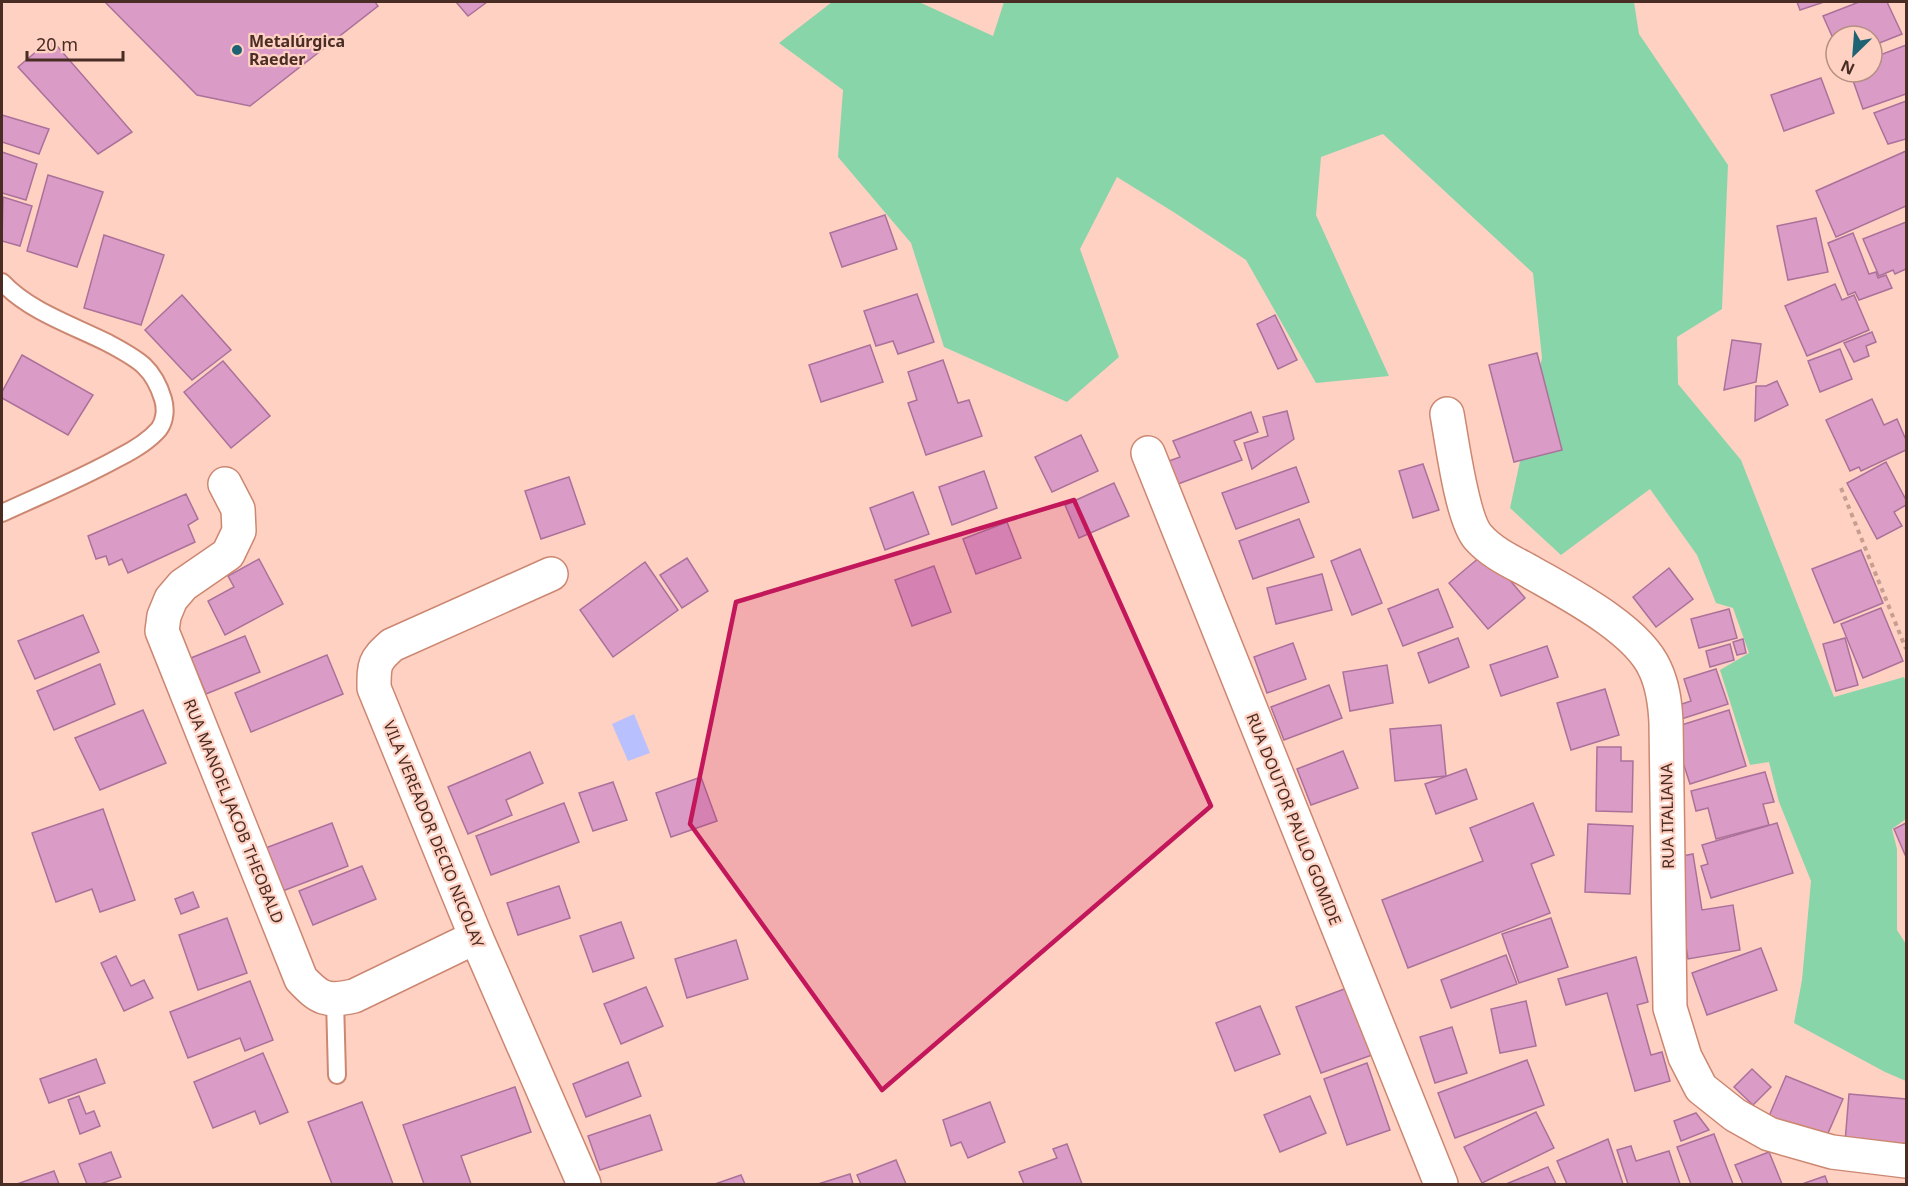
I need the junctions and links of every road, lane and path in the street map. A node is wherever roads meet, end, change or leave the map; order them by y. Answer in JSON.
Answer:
{"nodes":[{"id":1,"x":5,"y":289,"type":"edge"},
{"id":2,"x":1447,"y":414,"type":"dead end"},
{"id":3,"x":1148,"y":453,"type":"dead end"},
{"id":4,"x":225,"y":484,"type":"dead end"},
{"id":5,"x":1840,"y":488,"type":"dead end"},
{"id":6,"x":2,"y":513,"type":"edge"},
{"id":7,"x":551,"y":574,"type":"dead end"},
{"id":8,"x":1906,"y":649,"type":"edge"},
{"id":9,"x":476,"y":937,"type":"junction"},
{"id":10,"x":335,"y":1000,"type":"junction"},
{"id":11,"x":337,"y":1075,"type":"dead end"},
{"id":12,"x":1906,"y":1161,"type":"edge"},
{"id":13,"x":584,"y":1185,"type":"edge"},
{"id":14,"x":1441,"y":1185,"type":"edge"}],
"edges":[{"from":1,"to":6,"type":"lane"},
{"from":2,"to":12,"type":"street","name":"RUA ITALIANA"},
{"from":3,"to":14,"type":"street","name":"RUA DOUTOR PAULO GOMIDE"},
{"from":4,"to":10,"type":"street","name":"RUA MANOEL JACOB THEOBALD"},
{"from":5,"to":8,"type":"path"},
{"from":7,"to":9,"type":"street","name":"VILA VEREADOR DECIO NICOLAY"},
{"from":9,"to":10,"type":"street"},
{"from":9,"to":13,"type":"street","name":"VILA VEREADOR DECIO NICOLAY"},
{"from":10,"to":11,"type":"lane"}]}
